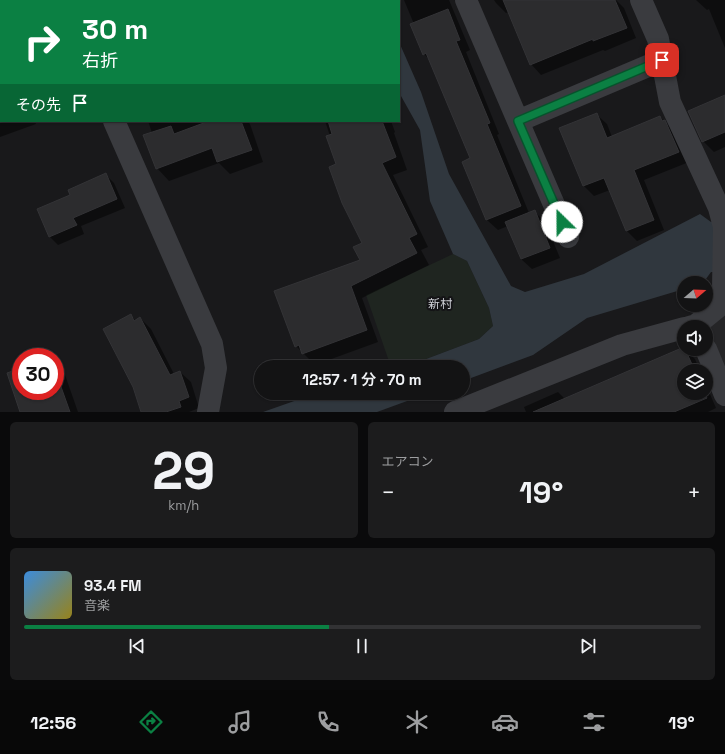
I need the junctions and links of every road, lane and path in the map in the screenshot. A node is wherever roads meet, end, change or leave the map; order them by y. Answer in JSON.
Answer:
{"nodes":[{"id":1,"x":466,"y":0,"type":"edge"},
{"id":2,"x":641,"y":0,"type":"edge"},
{"id":3,"x":662,"y":60,"type":"junction"},
{"id":4,"x":518,"y":121,"type":"junction"},
{"id":5,"x":114,"y":122,"type":"edge"},
{"id":6,"x":568,"y":236,"type":"dead end"},
{"id":7,"x":701,"y":320,"type":"edge"},
{"id":8,"x":677,"y":331,"type":"edge"},
{"id":9,"x":709,"y":356,"type":"edge"},
{"id":10,"x":725,"y":395,"type":"edge"},
{"id":11,"x":486,"y":406,"type":"edge"},
{"id":12,"x":208,"y":412,"type":"edge"},
{"id":13,"x":454,"y":412,"type":"edge"}],
"edges":[{"from":1,"to":4,"type":"street"},
{"from":2,"to":3,"type":"street"},
{"from":3,"to":4,"type":"street"},
{"from":3,"to":7,"type":"street"},
{"from":4,"to":6,"type":"street"},
{"from":5,"to":12,"type":"street"},
{"from":8,"to":11,"type":"street"},
{"from":9,"to":10,"type":"street"},
{"from":11,"to":13,"type":"street"}]}
